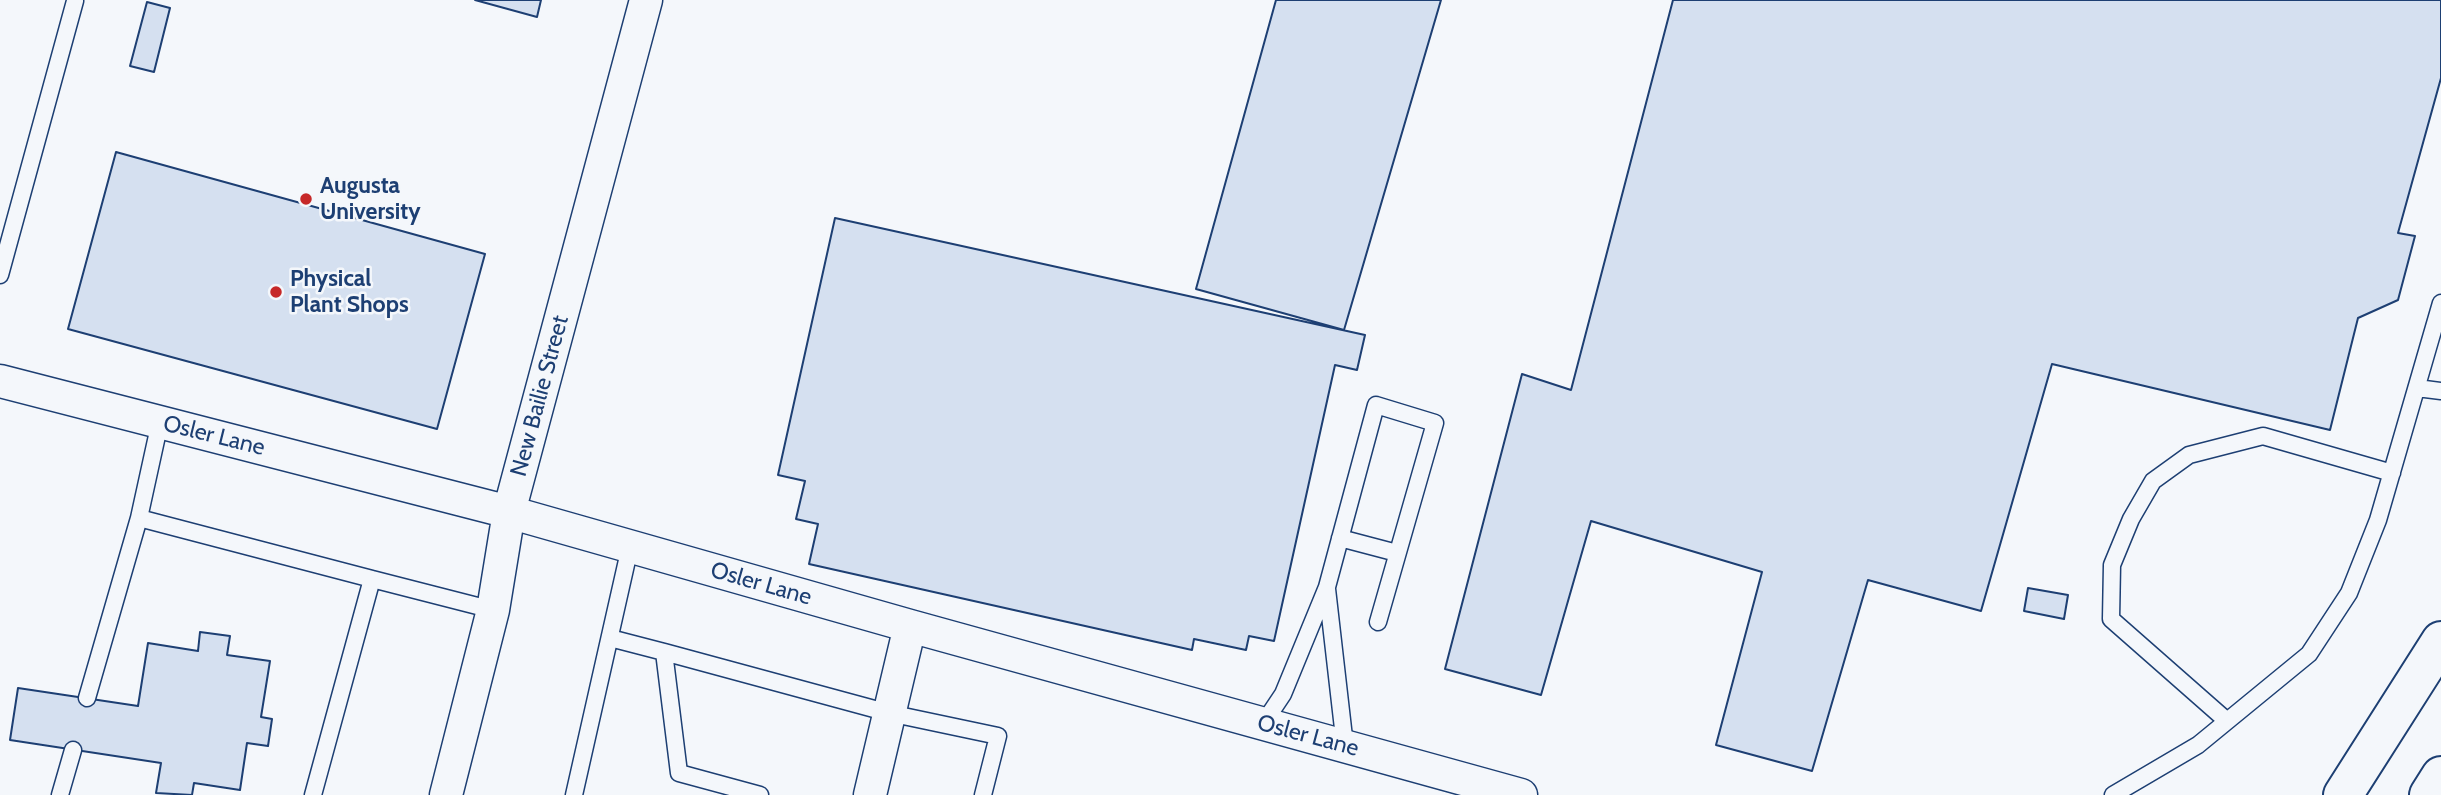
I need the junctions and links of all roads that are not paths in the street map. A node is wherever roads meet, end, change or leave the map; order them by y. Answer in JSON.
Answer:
{"nodes":[{"id":1,"x":646,"y":0,"type":"edge"},
{"id":2,"x":75,"y":1,"type":"edge"},
{"id":3,"x":0,"y":275,"type":"edge"},
{"id":4,"x":2441,"y":303,"type":"edge"},
{"id":5,"x":0,"y":381,"type":"edge"},
{"id":6,"x":2417,"y":388,"type":"junction"},
{"id":7,"x":2441,"y":391,"type":"edge"},
{"id":8,"x":160,"y":422,"type":"junction"},
{"id":9,"x":2392,"y":472,"type":"junction"},
{"id":10,"x":509,"y":512,"type":"junction"},
{"id":11,"x":139,"y":519,"type":"junction"},
{"id":12,"x":1340,"y":538,"type":"junction"},
{"id":13,"x":630,"y":547,"type":"junction"},
{"id":14,"x":1397,"y":553,"type":"junction"},
{"id":15,"x":372,"y":579,"type":"junction"},
{"id":16,"x":1327,"y":587,"type":"junction"},
{"id":17,"x":493,"y":610,"type":"junction"},
{"id":18,"x":1378,"y":622,"type":"dead end"},
{"id":19,"x":910,"y":626,"type":"junction"},
{"id":20,"x":610,"y":638,"type":"junction"},
{"id":21,"x":2441,"y":641,"type":"edge"},
{"id":22,"x":664,"y":652,"type":"junction"},
{"id":23,"x":87,"y":698,"type":"dead end"},
{"id":24,"x":890,"y":713,"type":"junction"},
{"id":25,"x":2227,"y":721,"type":"junction"},
{"id":26,"x":1263,"y":724,"type":"junction"},
{"id":27,"x":1345,"y":746,"type":"junction"},
{"id":28,"x":73,"y":750,"type":"dead end"},
{"id":29,"x":2441,"y":776,"type":"edge"},
{"id":30,"x":60,"y":795,"type":"edge"},
{"id":31,"x":313,"y":795,"type":"edge"},
{"id":32,"x":446,"y":795,"type":"edge"},
{"id":33,"x":574,"y":795,"type":"edge"},
{"id":34,"x":760,"y":795,"type":"edge"},
{"id":35,"x":870,"y":795,"type":"edge"},
{"id":36,"x":982,"y":795,"type":"edge"},
{"id":37,"x":1521,"y":795,"type":"edge"},
{"id":38,"x":2113,"y":795,"type":"edge"},
{"id":39,"x":2343,"y":795,"type":"edge"},
{"id":40,"x":2429,"y":795,"type":"edge"}],
"edges":[{"from":1,"to":10,"type":"street","name":"New Bailie Street"},
{"from":2,"to":3,"type":"lane"},
{"from":4,"to":6,"type":"lane"},
{"from":5,"to":8,"type":"street","name":"Osler Lane"},
{"from":6,"to":7,"type":"lane"},
{"from":6,"to":9,"type":"lane"},
{"from":8,"to":10,"type":"street","name":"Osler Lane"},
{"from":8,"to":11,"type":"lane"},
{"from":9,"to":25,"type":"lane"},
{"from":9,"to":25,"type":"lane"},
{"from":10,"to":13,"type":"street","name":"Osler Lane"},
{"from":10,"to":17,"type":"street","name":"New Bailie Street"},
{"from":11,"to":15,"type":"lane"},
{"from":11,"to":23,"type":"lane"},
{"from":12,"to":14,"type":"lane"},
{"from":12,"to":14,"type":"lane"},
{"from":12,"to":16,"type":"lane"},
{"from":13,"to":19,"type":"street","name":"Osler Lane"},
{"from":13,"to":20,"type":"lane"},
{"from":14,"to":18,"type":"lane"},
{"from":15,"to":17,"type":"lane"},
{"from":15,"to":31,"type":"lane"},
{"from":16,"to":26,"type":"lane"},
{"from":16,"to":27,"type":"lane"},
{"from":17,"to":32,"type":"street","name":"New Bailie Street"},
{"from":19,"to":24,"type":"street"},
{"from":19,"to":26,"type":"street","name":"Osler Lane"},
{"from":20,"to":22,"type":"lane"},
{"from":20,"to":33,"type":"lane"},
{"from":21,"to":39,"type":"main road"},
{"from":22,"to":24,"type":"lane"},
{"from":22,"to":34,"type":"lane"},
{"from":24,"to":35,"type":"street"},
{"from":24,"to":36,"type":"lane"},
{"from":25,"to":38,"type":"lane"},
{"from":26,"to":27,"type":"street","name":"Osler Lane"},
{"from":27,"to":37,"type":"street","name":"Osler Lane"},
{"from":28,"to":30,"type":"lane"},
{"from":29,"to":40,"type":"main road"}]}
